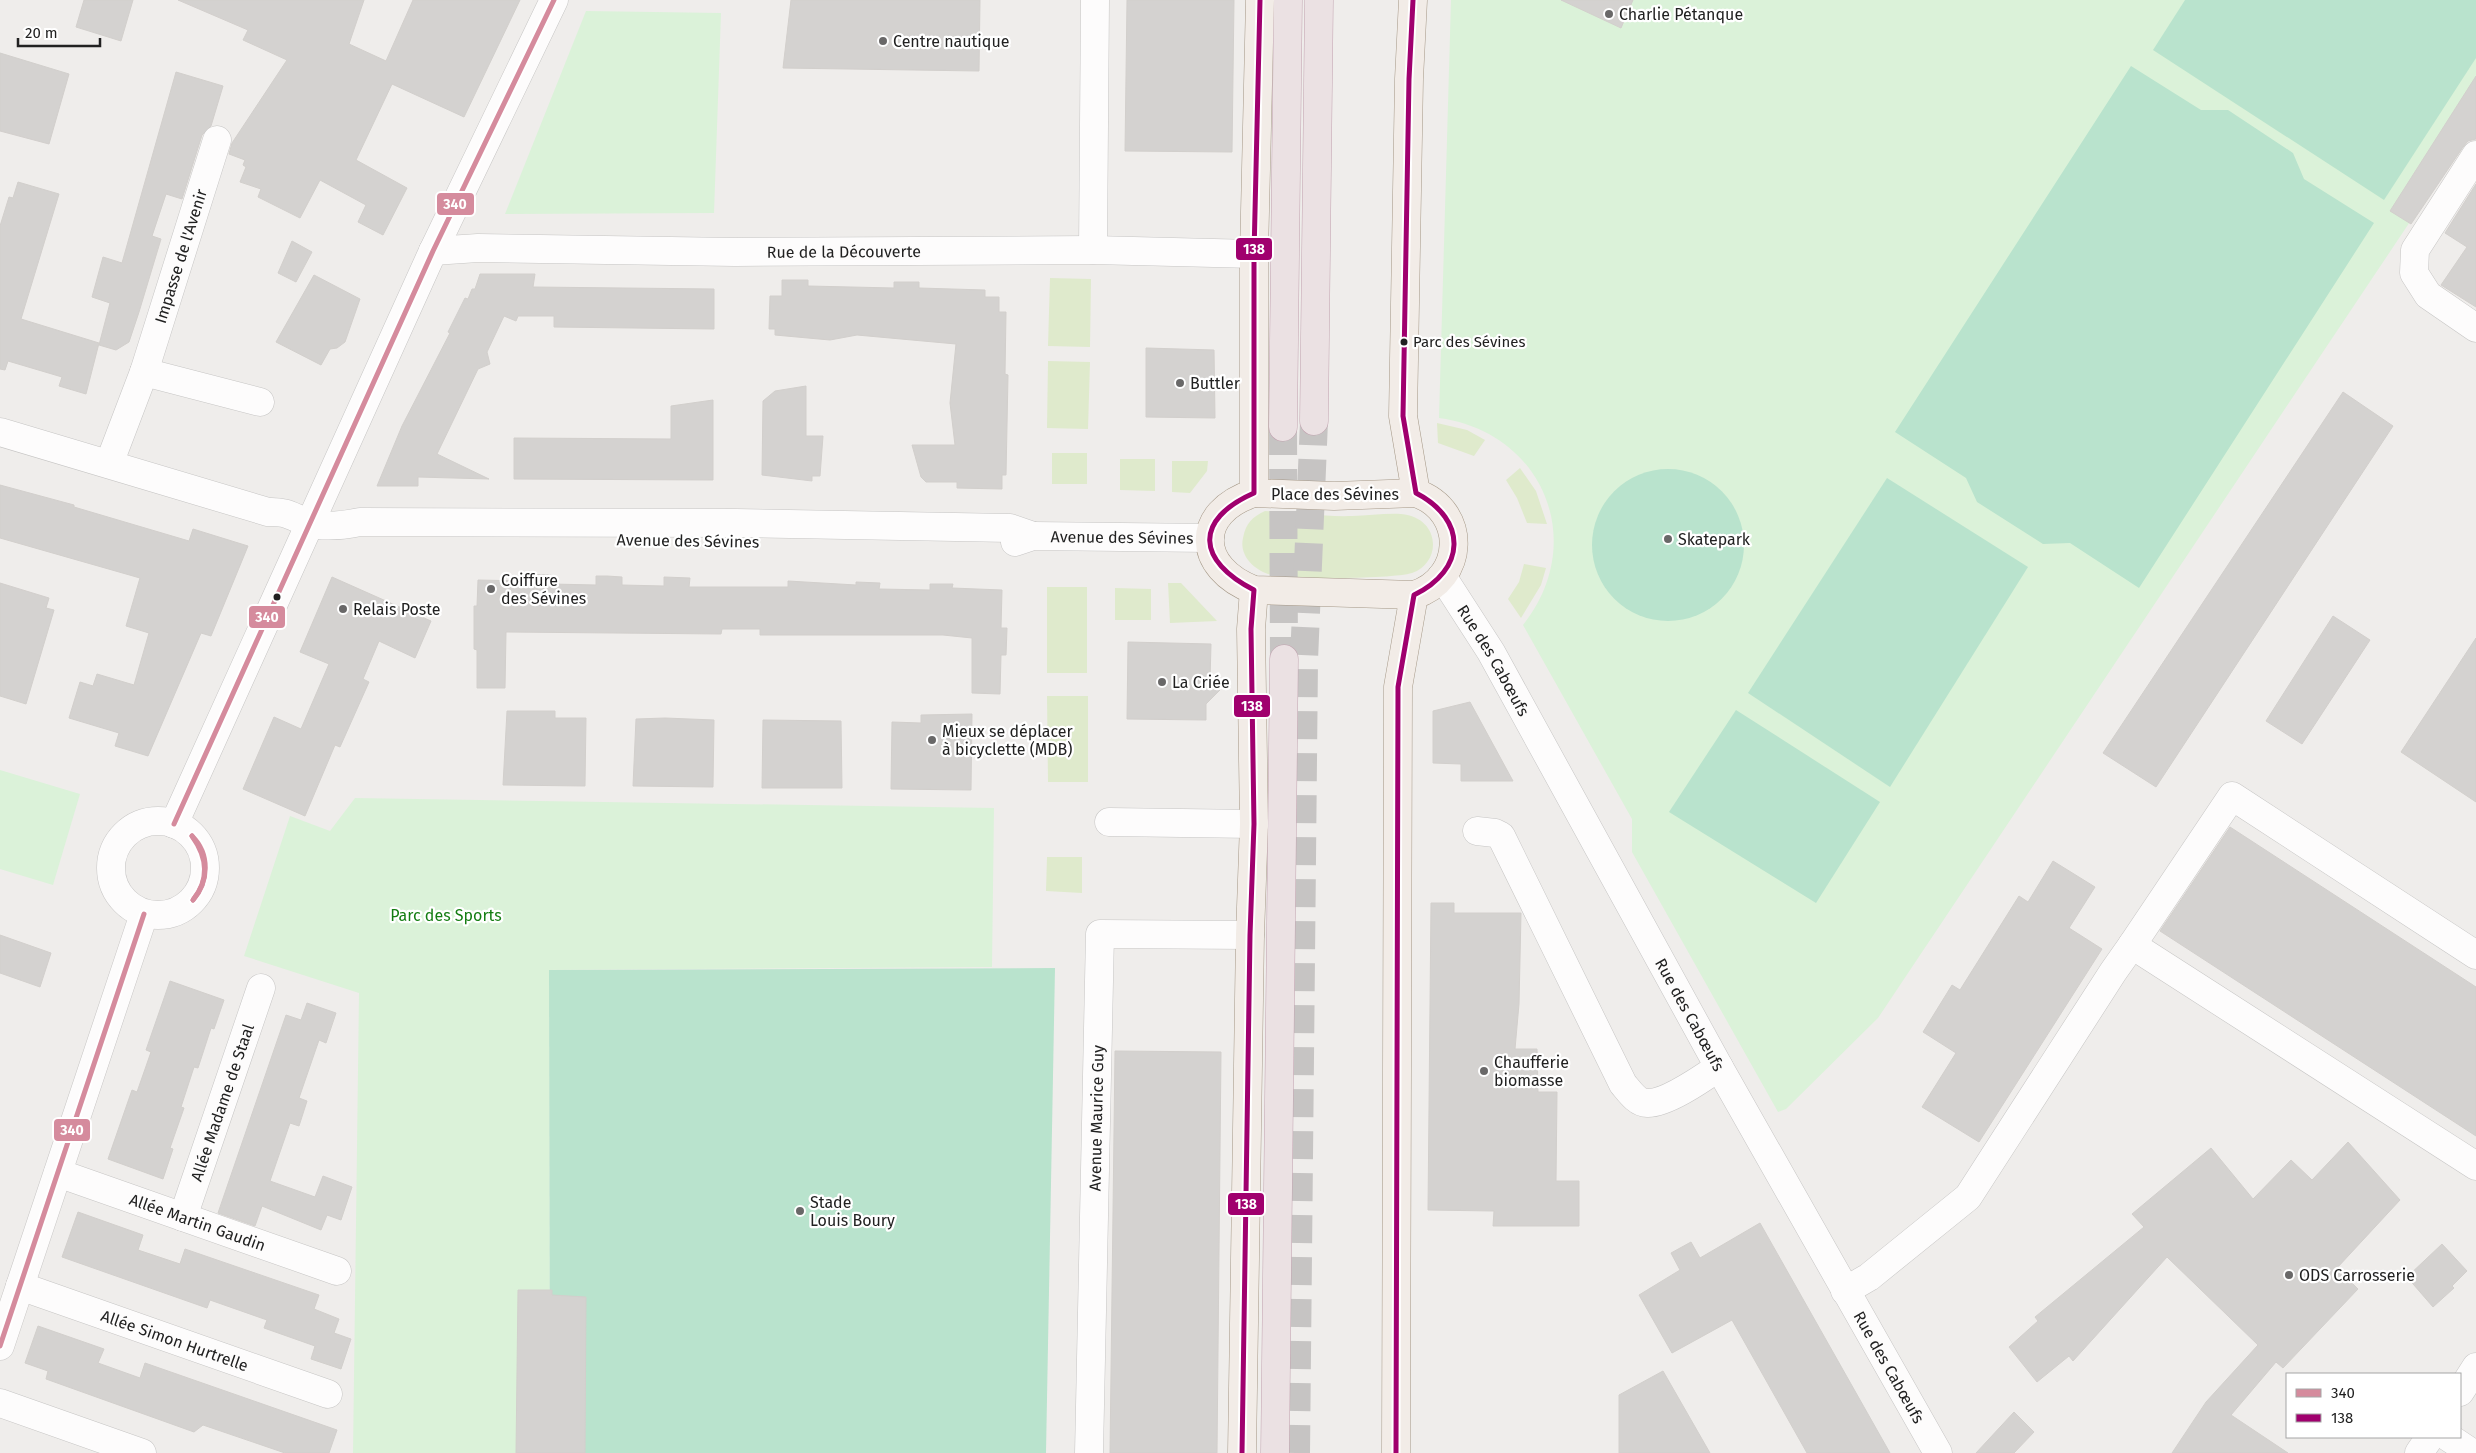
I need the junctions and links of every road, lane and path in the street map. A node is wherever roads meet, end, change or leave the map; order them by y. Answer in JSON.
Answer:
{"nodes":[{"id":1,"x":554,"y":0,"type":"edge"},
{"id":2,"x":1095,"y":0,"type":"edge"},
{"id":3,"x":1260,"y":0,"type":"edge"},
{"id":4,"x":1288,"y":0,"type":"edge"},
{"id":5,"x":1319,"y":0,"type":"edge"},
{"id":6,"x":1413,"y":0,"type":"edge"},
{"id":7,"x":217,"y":140,"type":"dead end"},
{"id":8,"x":2476,"y":155,"type":"edge"},
{"id":9,"x":1092,"y":250,"type":"junction"},
{"id":10,"x":434,"y":251,"type":"junction"},
{"id":11,"x":1254,"y":254,"type":"junction"},
{"id":12,"x":2476,"y":328,"type":"edge"},
{"id":13,"x":144,"y":372,"type":"junction"},
{"id":14,"x":260,"y":402,"type":"dead end"},
{"id":15,"x":0,"y":417,"type":"edge"},
{"id":16,"x":1314,"y":421,"type":"tunnel mouth"},
{"id":17,"x":1283,"y":427,"type":"tunnel mouth"},
{"id":18,"x":0,"y":432,"type":"edge"},
{"id":19,"x":112,"y":458,"type":"junction"},
{"id":20,"x":1416,"y":493,"type":"junction"},
{"id":21,"x":1254,"y":494,"type":"junction"},
{"id":22,"x":310,"y":524,"type":"junction"},
{"id":23,"x":1210,"y":538,"type":"junction"},
{"id":24,"x":1442,"y":576,"type":"junction"},
{"id":25,"x":1254,"y":590,"type":"junction"},
{"id":26,"x":1414,"y":595,"type":"junction"},
{"id":27,"x":1284,"y":659,"type":"tunnel mouth"},
{"id":28,"x":1109,"y":822,"type":"dead end"},
{"id":29,"x":174,"y":824,"type":"junction"},
{"id":30,"x":1254,"y":824,"type":"junction"},
{"id":31,"x":1477,"y":831,"type":"dead end"},
{"id":32,"x":144,"y":914,"type":"junction"},
{"id":33,"x":1250,"y":935,"type":"junction"},
{"id":34,"x":2132,"y":945,"type":"junction"},
{"id":35,"x":2476,"y":955,"type":"edge"},
{"id":36,"x":261,"y":988,"type":"dead end"},
{"id":37,"x":1719,"y":1067,"type":"junction"},
{"id":38,"x":2476,"y":1166,"type":"edge"},
{"id":39,"x":58,"y":1173,"type":"junction"},
{"id":40,"x":183,"y":1217,"type":"junction"},
{"id":41,"x":337,"y":1271,"type":"dead end"},
{"id":42,"x":20,"y":1286,"type":"junction"},
{"id":43,"x":1845,"y":1291,"type":"junction"},
{"id":44,"x":0,"y":1346,"type":"edge"},
{"id":45,"x":2476,"y":1367,"type":"edge"},
{"id":46,"x":2461,"y":1390,"type":"edge"},
{"id":47,"x":328,"y":1394,"type":"dead end"},
{"id":48,"x":0,"y":1403,"type":"edge"},
{"id":49,"x":2429,"y":1438,"type":"edge"},
{"id":50,"x":2450,"y":1438,"type":"edge"},
{"id":51,"x":142,"y":1453,"type":"edge"},
{"id":52,"x":1089,"y":1453,"type":"edge"},
{"id":53,"x":1242,"y":1453,"type":"edge"},
{"id":54,"x":1275,"y":1453,"type":"edge"},
{"id":55,"x":1396,"y":1453,"type":"edge"},
{"id":56,"x":1938,"y":1453,"type":"edge"},
{"id":57,"x":2419,"y":1453,"type":"edge"},
{"id":58,"x":2472,"y":1453,"type":"edge"}],
"edges":[{"from":1,"to":10,"type":"street"},
{"from":2,"to":9,"type":"street"},
{"from":3,"to":11,"type":"main road"},
{"from":4,"to":17,"type":"highway"},
{"from":5,"to":16,"type":"highway"},
{"from":6,"to":20,"type":"main road"},
{"from":7,"to":13,"type":"street","name":"Impasse de l'Avenir"},
{"from":8,"to":12,"type":"street"},
{"from":9,"to":10,"type":"street","name":"Rue de la Découverte"},
{"from":9,"to":11,"type":"street","name":"Rue de la Découverte"},
{"from":10,"to":22,"type":"street"},
{"from":11,"to":21,"type":"main road"},
{"from":13,"to":14,"type":"street"},
{"from":13,"to":19,"type":"street","name":"Impasse de l'Avenir"},
{"from":15,"to":19,"type":"street"},
{"from":18,"to":19,"type":"street"},
{"from":19,"to":22,"type":"street"},
{"from":20,"to":21,"type":"main road","name":"Place des Sévines"},
{"from":20,"to":24,"type":"main road"},
{"from":21,"to":23,"type":"main road"},
{"from":22,"to":23,"type":"street","name":"Avenue des Sévines"},
{"from":22,"to":29,"type":"street"},
{"from":23,"to":25,"type":"main road"},
{"from":24,"to":26,"type":"main road"},
{"from":24,"to":37,"type":"street","name":"Rue des Cabœufs"},
{"from":25,"to":26,"type":"main road"},
{"from":25,"to":30,"type":"main road"},
{"from":26,"to":55,"type":"main road"},
{"from":27,"to":54,"type":"highway"},
{"from":28,"to":30,"type":"street"},
{"from":29,"to":32,"type":"street"},
{"from":29,"to":32,"type":"street"},
{"from":30,"to":33,"type":"main road"},
{"from":31,"to":37,"type":"street"},
{"from":32,"to":39,"type":"street"},
{"from":33,"to":52,"type":"street","name":"Avenue Maurice Guy"},
{"from":33,"to":53,"type":"main road"},
{"from":34,"to":35,"type":"street"},
{"from":34,"to":38,"type":"street"},
{"from":34,"to":43,"type":"street"},
{"from":36,"to":40,"type":"street","name":"Allée Madame de Staal"},
{"from":37,"to":43,"type":"street","name":"Rue des Cabœufs"},
{"from":39,"to":40,"type":"street","name":"Allée Martin Gaudin"},
{"from":39,"to":42,"type":"street"},
{"from":40,"to":41,"type":"street","name":"Allée Martin Gaudin"},
{"from":42,"to":44,"type":"street"},
{"from":42,"to":47,"type":"street","name":"Allée Simon Hurtrelle"},
{"from":43,"to":56,"type":"street","name":"Rue des Cabœufs"},
{"from":45,"to":46,"type":"street"},
{"from":48,"to":51,"type":"street"},
{"from":49,"to":57,"type":"street"},
{"from":50,"to":58,"type":"street"}]}
